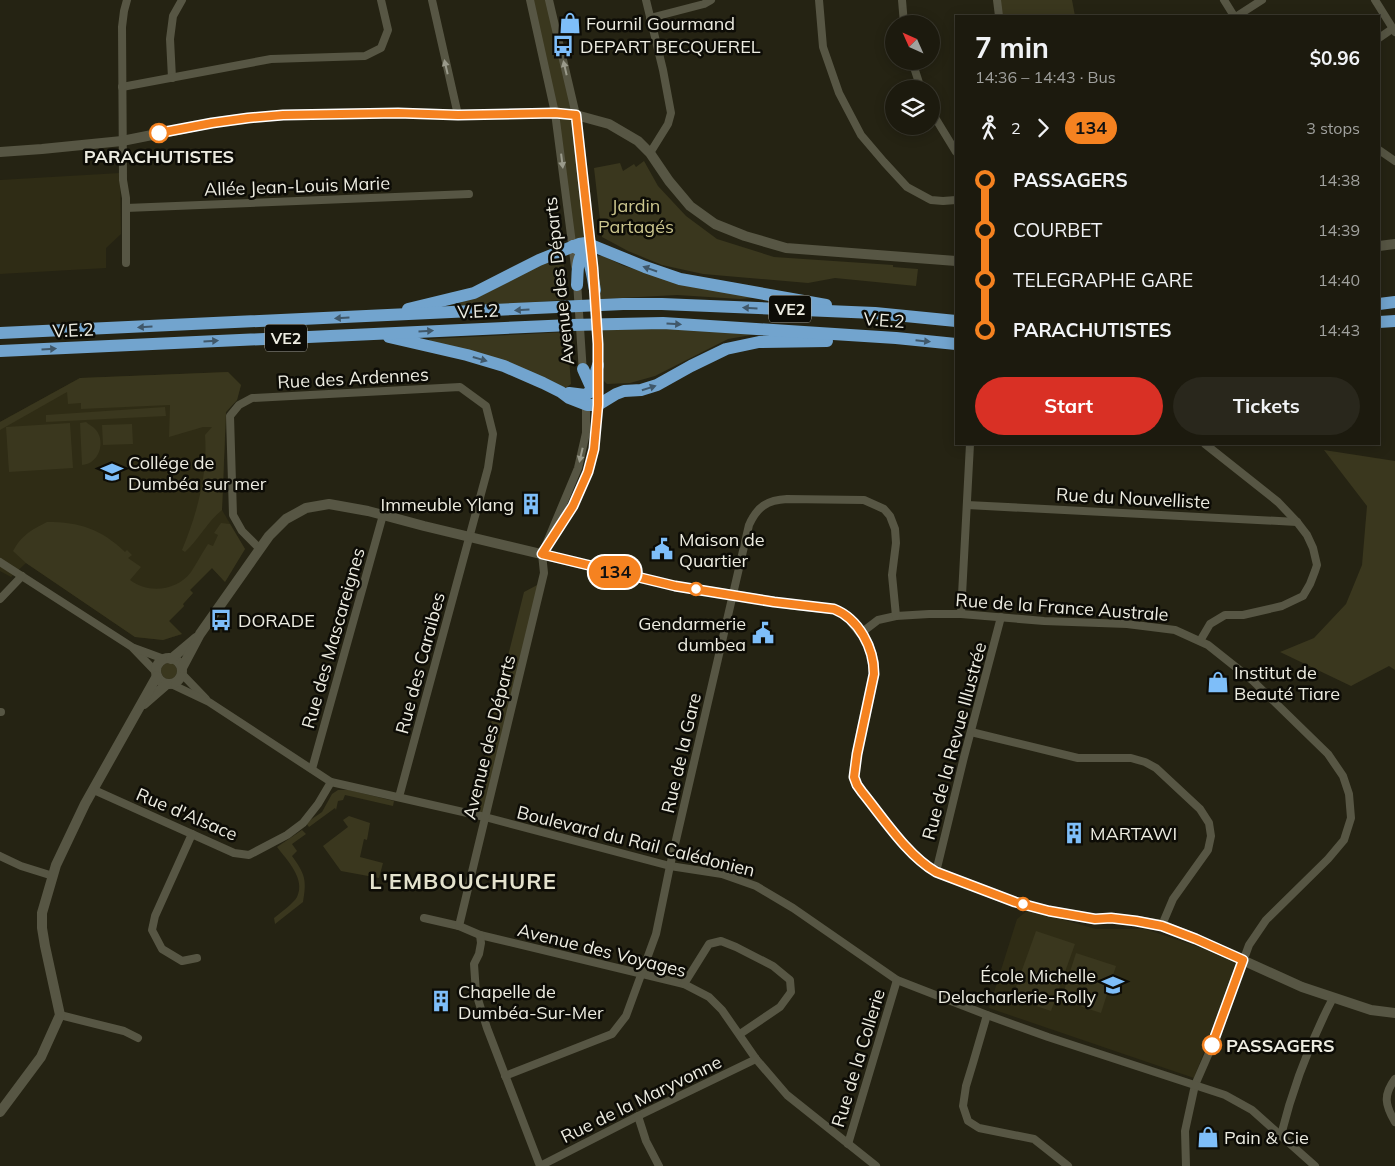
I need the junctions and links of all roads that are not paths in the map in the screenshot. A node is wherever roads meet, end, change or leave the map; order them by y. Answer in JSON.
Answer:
{"nodes":[{"id":1,"x":127,"y":0,"type":"edge"},
{"id":2,"x":182,"y":0,"type":"edge"},
{"id":3,"x":381,"y":0,"type":"edge"},
{"id":4,"x":432,"y":0,"type":"edge"},
{"id":5,"x":530,"y":0,"type":"edge"},
{"id":6,"x":548,"y":0,"type":"edge"},
{"id":7,"x":646,"y":0,"type":"edge"},
{"id":8,"x":711,"y":0,"type":"edge"},
{"id":9,"x":819,"y":0,"type":"edge"},
{"id":10,"x":902,"y":0,"type":"edge"},
{"id":11,"x":997,"y":0,"type":"edge"},
{"id":12,"x":1224,"y":0,"type":"edge"},
{"id":13,"x":1262,"y":0,"type":"edge"},
{"id":14,"x":1375,"y":0,"type":"edge"},
{"id":15,"x":903,"y":15,"type":"edge"},
{"id":16,"x":999,"y":15,"type":"edge"},
{"id":17,"x":1234,"y":15,"type":"edge"},
{"id":18,"x":1237,"y":15,"type":"edge"},
{"id":19,"x":650,"y":18,"type":"junction"},
{"id":20,"x":1394,"y":30,"type":"edge"},
{"id":21,"x":1380,"y":37,"type":"edge"},
{"id":22,"x":172,"y":78,"type":"junction"},
{"id":23,"x":122,"y":87,"type":"junction"},
{"id":24,"x":555,"y":113,"type":"junction"},
{"id":25,"x":458,"y":115,"type":"junction"},
{"id":26,"x":576,"y":115,"type":"junction"},
{"id":27,"x":940,"y":126,"type":"edge"},
{"id":28,"x":122,"y":141,"type":"junction"},
{"id":29,"x":955,"y":150,"type":"edge"},
{"id":30,"x":1380,"y":151,"type":"edge"},
{"id":31,"x":0,"y":152,"type":"edge"},
{"id":32,"x":650,"y":153,"type":"junction"},
{"id":33,"x":1395,"y":161,"type":"edge"},
{"id":34,"x":469,"y":194,"type":"dead end"},
{"id":35,"x":955,"y":200,"type":"edge"},
{"id":36,"x":126,"y":208,"type":"junction"},
{"id":37,"x":1395,"y":244,"type":"edge"},
{"id":38,"x":1380,"y":246,"type":"edge"},
{"id":39,"x":582,"y":248,"type":"junction"},
{"id":40,"x":955,"y":261,"type":"edge"},
{"id":41,"x":126,"y":264,"type":"dead end"},
{"id":42,"x":577,"y":285,"type":"joint"},
{"id":43,"x":595,"y":290,"type":"joint"},
{"id":44,"x":1395,"y":302,"type":"edge"},
{"id":45,"x":1380,"y":304,"type":"edge"},
{"id":46,"x":875,"y":313,"type":"junction"},
{"id":47,"x":375,"y":316,"type":"junction"},
{"id":48,"x":955,"y":321,"type":"edge"},
{"id":49,"x":1395,"y":321,"type":"edge"},
{"id":50,"x":1380,"y":322,"type":"edge"},
{"id":51,"x":0,"y":333,"type":"edge"},
{"id":52,"x":374,"y":334,"type":"junction"},
{"id":53,"x":896,"y":338,"type":"junction"},
{"id":54,"x":955,"y":344,"type":"edge"},
{"id":55,"x":0,"y":351,"type":"edge"},
{"id":56,"x":598,"y":365,"type":"joint"},
{"id":57,"x":583,"y":369,"type":"joint"},
{"id":58,"x":592,"y":397,"type":"junction"},
{"id":59,"x":970,"y":445,"type":"edge"},
{"id":60,"x":1206,"y":445,"type":"edge"},
{"id":61,"x":967,"y":505,"type":"junction"},
{"id":62,"x":383,"y":515,"type":"junction"},
{"id":63,"x":1297,"y":522,"type":"junction"},
{"id":64,"x":470,"y":537,"type":"junction"},
{"id":65,"x":260,"y":548,"type":"junction"},
{"id":66,"x":542,"y":554,"type":"junction"},
{"id":67,"x":0,"y":562,"type":"edge"},
{"id":68,"x":22,"y":576,"type":"junction"},
{"id":69,"x":733,"y":596,"type":"junction"},
{"id":70,"x":0,"y":599,"type":"edge"},
{"id":71,"x":961,"y":614,"type":"junction"},
{"id":72,"x":896,"y":616,"type":"junction"},
{"id":73,"x":1001,"y":618,"type":"junction"},
{"id":74,"x":861,"y":632,"type":"junction"},
{"id":75,"x":200,"y":634,"type":"junction"},
{"id":76,"x":1200,"y":640,"type":"junction"},
{"id":77,"x":132,"y":647,"type":"junction"},
{"id":78,"x":168,"y":659,"type":"junction"},
{"id":79,"x":182,"y":671,"type":"junction"},
{"id":80,"x":156,"y":674,"type":"junction"},
{"id":81,"x":169,"y":684,"type":"junction"},
{"id":82,"x":209,"y":702,"type":"junction"},
{"id":83,"x":141,"y":706,"type":"junction"},
{"id":84,"x":971,"y":732,"type":"junction"},
{"id":85,"x":312,"y":769,"type":"junction"},
{"id":86,"x":331,"y":782,"type":"junction"},
{"id":87,"x":94,"y":790,"type":"junction"},
{"id":88,"x":399,"y":797,"type":"junction"},
{"id":89,"x":485,"y":817,"type":"junction"},
{"id":90,"x":192,"y":834,"type":"junction"},
{"id":91,"x":0,"y":856,"type":"edge"},
{"id":92,"x":670,"y":866,"type":"junction"},
{"id":93,"x":936,"y":872,"type":"junction"},
{"id":94,"x":53,"y":876,"type":"junction"},
{"id":95,"x":424,"y":918,"type":"dead end"},
{"id":96,"x":458,"y":926,"type":"junction"},
{"id":97,"x":1162,"y":926,"type":"junction"},
{"id":98,"x":480,"y":935,"type":"junction"},
{"id":99,"x":197,"y":958,"type":"dead end"},
{"id":100,"x":1243,"y":960,"type":"junction"},
{"id":101,"x":641,"y":974,"type":"junction"},
{"id":102,"x":897,"y":980,"type":"junction"},
{"id":103,"x":684,"y":984,"type":"junction"},
{"id":104,"x":1333,"y":998,"type":"junction"},
{"id":105,"x":1395,"y":1013,"type":"edge"},
{"id":106,"x":60,"y":1015,"type":"junction"},
{"id":107,"x":987,"y":1015,"type":"junction"},
{"id":108,"x":740,"y":1034,"type":"junction"},
{"id":109,"x":138,"y":1038,"type":"dead end"},
{"id":110,"x":756,"y":1059,"type":"junction"},
{"id":111,"x":505,"y":1076,"type":"junction"},
{"id":112,"x":1395,"y":1079,"type":"edge"},
{"id":113,"x":1195,"y":1084,"type":"junction"},
{"id":114,"x":0,"y":1112,"type":"edge"},
{"id":115,"x":638,"y":1116,"type":"junction"},
{"id":116,"x":1395,"y":1122,"type":"edge"},
{"id":117,"x":1281,"y":1136,"type":"junction"},
{"id":118,"x":848,"y":1144,"type":"junction"},
{"id":119,"x":540,"y":1166,"type":"edge"},
{"id":120,"x":659,"y":1166,"type":"edge"},
{"id":121,"x":876,"y":1166,"type":"edge"},
{"id":122,"x":1068,"y":1166,"type":"edge"},
{"id":123,"x":1186,"y":1166,"type":"edge"},
{"id":124,"x":1315,"y":1166,"type":"edge"}],
"edges":[{"from":1,"to":23,"type":"street"},
{"from":2,"to":22,"type":"street"},
{"from":3,"to":22,"type":"street"},
{"from":25,"to":4,"type":"street","one_way":true},
{"from":5,"to":24,"type":"street","name":"Avenue des Départs"},
{"from":26,"to":6,"type":"street","name":"Avenue des Départs","one_way":true},
{"from":7,"to":19,"type":"street"},
{"from":8,"to":19,"type":"street"},
{"from":9,"to":35,"type":"street"},
{"from":10,"to":15,"type":"street"},
{"from":11,"to":16,"type":"street"},
{"from":12,"to":17,"type":"street"},
{"from":13,"to":18,"type":"street"},
{"from":14,"to":20,"type":"street"},
{"from":19,"to":32,"type":"street"},
{"from":20,"to":21,"type":"street"},
{"from":22,"to":23,"type":"street"},
{"from":23,"to":28,"type":"street"},
{"from":24,"to":25,"type":"street"},
{"from":24,"to":26,"type":"street"},
{"from":24,"to":39,"type":"street","name":"Avenue des Départs","one_way":true},
{"from":25,"to":28,"type":"street"},
{"from":26,"to":32,"type":"street"},
{"from":26,"to":39,"type":"street","name":"Avenue des Départs"},
{"from":27,"to":29,"type":"street"},
{"from":28,"to":31,"type":"street"},
{"from":28,"to":36,"type":"street"},
{"from":30,"to":33,"type":"street"},
{"from":32,"to":40,"type":"street"},
{"from":34,"to":36,"type":"street","name":"Allée Jean-Louis Marie"},
{"from":36,"to":41,"type":"street"},
{"from":37,"to":38,"type":"street"},
{"from":39,"to":42,"type":"highway"},
{"from":39,"to":43,"type":"highway"},
{"from":46,"to":39,"type":"highway","one_way":true},
{"from":39,"to":47,"type":"highway"},
{"from":42,"to":57,"type":"street","name":"Avenue des Départs"},
{"from":43,"to":56,"type":"street","name":"Avenue des Départs"},
{"from":44,"to":45,"type":"highway"},
{"from":46,"to":47,"type":"highway","name":"V.E.2","number":"VE2","one_way":true},
{"from":46,"to":48,"type":"highway","name":"V.E.2","number":"VE2"},
{"from":47,"to":51,"type":"highway","name":"V.E.2","number":"VE2","one_way":true},
{"from":49,"to":50,"type":"highway"},
{"from":52,"to":53,"type":"highway","name":"V.E.2","number":"VE2","one_way":true},
{"from":55,"to":52,"type":"highway","name":"V.E.2","number":"VE2","one_way":true},
{"from":52,"to":58,"type":"highway","one_way":true},
{"from":53,"to":54,"type":"highway","name":"V.E.2","number":"VE2","one_way":true},
{"from":58,"to":53,"type":"highway","one_way":true},
{"from":56,"to":58,"type":"highway"},
{"from":57,"to":58,"type":"highway"},
{"from":58,"to":66,"type":"street","name":"Avenue des Départs","one_way":true},
{"from":58,"to":66,"type":"street"},
{"from":59,"to":61,"type":"street"},
{"from":60,"to":63,"type":"street"},
{"from":61,"to":63,"type":"street","name":"Rue du Nouvelliste"},
{"from":61,"to":71,"type":"street"},
{"from":62,"to":64,"type":"street"},
{"from":62,"to":65,"type":"street"},
{"from":62,"to":85,"type":"street","name":"Rue des Mascareignes"},
{"from":63,"to":76,"type":"street"},
{"from":64,"to":65,"type":"street","name":"Rue des Ardennes"},
{"from":64,"to":66,"type":"street"},
{"from":64,"to":88,"type":"street","name":"Rue des Caraibes"},
{"from":65,"to":75,"type":"street"},
{"from":66,"to":69,"type":"street"},
{"from":66,"to":89,"type":"street","name":"Avenue des Départs"},
{"from":67,"to":68,"type":"street"},
{"from":68,"to":70,"type":"street"},
{"from":68,"to":77,"type":"street"},
{"from":69,"to":72,"type":"street","name":"Rue de la Gare"},
{"from":69,"to":74,"type":"street"},
{"from":69,"to":92,"type":"street","name":"Rue de la Gare"},
{"from":71,"to":72,"type":"street","name":"Rue de la France Australe"},
{"from":71,"to":73,"type":"street","name":"Rue de la France Australe"},
{"from":72,"to":74,"type":"street","name":"Rue de la France Australe"},
{"from":73,"to":76,"type":"street","name":"Rue de la France Australe"},
{"from":73,"to":84,"type":"street","name":"Rue de la Revue Illustrée"},
{"from":74,"to":93,"type":"street"},
{"from":75,"to":78,"type":"street"},
{"from":75,"to":79,"type":"street"},
{"from":76,"to":100,"type":"street","name":"Rue de la France Australe"},
{"from":77,"to":78,"type":"street"},
{"from":77,"to":80,"type":"street"},
{"from":78,"to":79,"type":"street"},
{"from":78,"to":80,"type":"street"},
{"from":79,"to":81,"type":"street"},
{"from":79,"to":82,"type":"street"},
{"from":80,"to":81,"type":"street"},
{"from":80,"to":83,"type":"street"},
{"from":81,"to":82,"type":"street"},
{"from":81,"to":83,"type":"street"},
{"from":82,"to":85,"type":"street"},
{"from":83,"to":87,"type":"street"},
{"from":84,"to":93,"type":"street","name":"Rue de la Revue Illustrée"},
{"from":84,"to":97,"type":"street"},
{"from":85,"to":86,"type":"street"},
{"from":86,"to":88,"type":"street","name":"Boulevard du Rail Calédonien"},
{"from":86,"to":90,"type":"street","name":"Rue d'Alsace"},
{"from":87,"to":90,"type":"street","name":"Rue d'Alsace"},
{"from":87,"to":94,"type":"street"},
{"from":88,"to":89,"type":"street","name":"Boulevard du Rail Calédonien"},
{"from":89,"to":92,"type":"street","name":"Boulevard du Rail Calédonien"},
{"from":89,"to":96,"type":"street","name":"Avenue des Départs"},
{"from":90,"to":99,"type":"street"},
{"from":91,"to":94,"type":"street"},
{"from":92,"to":101,"type":"street","name":"Rue de la Gare"},
{"from":92,"to":102,"type":"street","name":"Boulevard du Rail Calédonien"},
{"from":93,"to":97,"type":"street"},
{"from":94,"to":106,"type":"street"},
{"from":95,"to":96,"type":"street","name":"Avenue des Voyages"},
{"from":96,"to":98,"type":"street","name":"Avenue des Voyages"},
{"from":97,"to":100,"type":"street"},
{"from":98,"to":101,"type":"street","name":"Avenue des Voyages"},
{"from":98,"to":111,"type":"street"},
{"from":100,"to":104,"type":"street"},
{"from":100,"to":113,"type":"street","name":"Rue de la France Australe"},
{"from":101,"to":103,"type":"street","name":"Avenue des Voyages"},
{"from":101,"to":111,"type":"street","name":"Rue de la Gare"},
{"from":102,"to":107,"type":"street","name":"Boulevard du Rail Calédonien"},
{"from":102,"to":118,"type":"street","name":"Rue de la Collerie"},
{"from":103,"to":108,"type":"street","name":"Avenue des Voyages"},
{"from":103,"to":108,"type":"street"},
{"from":104,"to":105,"type":"street"},
{"from":104,"to":117,"type":"street"},
{"from":106,"to":109,"type":"street"},
{"from":106,"to":114,"type":"street"},
{"from":107,"to":113,"type":"street","name":"Boulevard du Rail Calédonien"},
{"from":107,"to":122,"type":"street"},
{"from":108,"to":110,"type":"street","name":"Avenue des Voyages"},
{"from":110,"to":115,"type":"street","name":"Rue de la Maryvonne"},
{"from":110,"to":118,"type":"street","name":"Avenue des Voyages"},
{"from":111,"to":119,"type":"street"},
{"from":112,"to":116,"type":"street"},
{"from":113,"to":117,"type":"street","name":"Boulevard du Rail Calédonien"},
{"from":113,"to":123,"type":"street","name":"Rue de la France Australe"},
{"from":115,"to":119,"type":"street","name":"Rue de la Maryvonne"},
{"from":115,"to":120,"type":"street"},
{"from":117,"to":124,"type":"street","name":"Boulevard du Rail Calédonien"},
{"from":118,"to":121,"type":"street","name":"Avenue des Voyages"}]}
